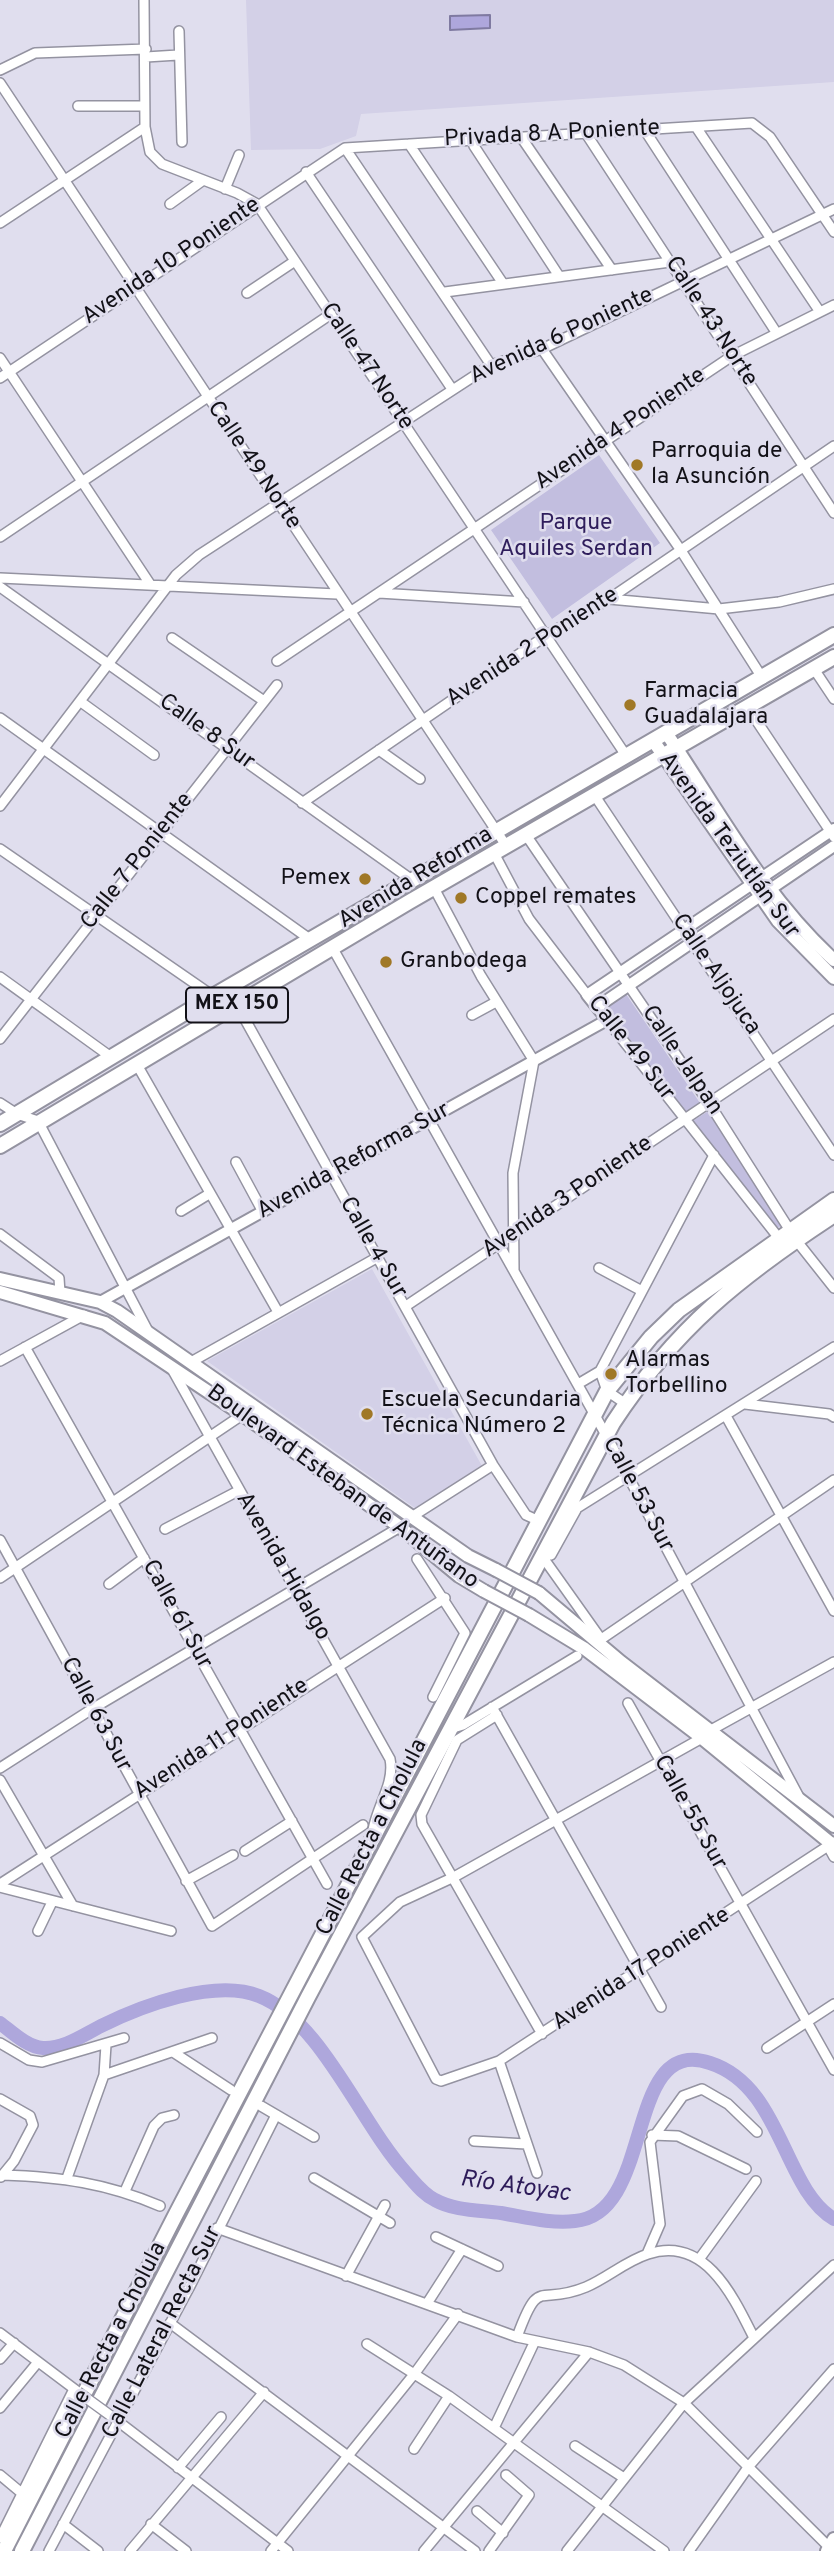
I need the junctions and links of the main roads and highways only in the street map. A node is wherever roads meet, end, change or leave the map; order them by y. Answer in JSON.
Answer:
{"nodes":[{"id":1,"x":834,"y":635,"type":"edge"},
{"id":2,"x":834,"y":657,"type":"edge"},
{"id":3,"x":667,"y":734,"type":"junction"},
{"id":4,"x":654,"y":742,"type":"junction"},
{"id":5,"x":678,"y":749,"type":"junction"},
{"id":6,"x":664,"y":757,"type":"junction"},
{"id":7,"x":834,"y":960,"type":"edge"},
{"id":8,"x":834,"y":978,"type":"edge"},
{"id":9,"x":0,"y":1124,"type":"edge"},
{"id":10,"x":0,"y":1146,"type":"edge"},
{"id":11,"x":834,"y":1200,"type":"edge"},
{"id":12,"x":834,"y":1215,"type":"edge"},
{"id":13,"x":788,"y":1235,"type":"junction"},
{"id":14,"x":0,"y":1279,"type":"edge"},
{"id":15,"x":0,"y":1292,"type":"edge"},
{"id":16,"x":707,"y":1734,"type":"junction"},
{"id":17,"x":834,"y":1826,"type":"edge"},
{"id":18,"x":832,"y":1847,"type":"edge"},
{"id":19,"x":3,"y":2551,"type":"edge"},
{"id":20,"x":22,"y":2551,"type":"edge"}],
"edges":[{"from":1,"to":3,"type":"main road","name":"Avenida Reforma","number":"MEX 150"},
{"from":2,"to":5,"type":"main road","name":"Avenida Reforma","number":"MEX 150"},
{"from":3,"to":4,"type":"main road","name":"Avenida Reforma","number":"MEX 150"},
{"from":3,"to":5,"type":"main road","name":"Avenida Teziutlán Sur"},
{"from":4,"to":6,"type":"main road","name":"Avenida Teziutlán Sur"},
{"from":4,"to":9,"type":"main road","name":"Avenida Reforma","number":"MEX 150"},
{"from":5,"to":6,"type":"main road","name":"Avenida Reforma","number":"MEX 150"},
{"from":5,"to":7,"type":"main road","name":"Avenida Teziutlán Sur"},
{"from":6,"to":8,"type":"main road","name":"Avenida Teziutlán Sur"},
{"from":6,"to":10,"type":"main road","name":"Avenida Reforma","number":"MEX 150"},
{"from":11,"to":13,"type":"main road","name":"Calle Recta a Cholula"},
{"from":12,"to":13,"type":"main road","name":"Calle Recta a Cholula"},
{"from":13,"to":19,"type":"main road","name":"Calle Recta a Cholula"},
{"from":13,"to":20,"type":"main road","name":"Calle Recta a Cholula"},
{"from":14,"to":16,"type":"main road","name":"Boulevard Esteban de Antuñano","bridge":true},
{"from":15,"to":16,"type":"main road","name":"Boulevard Esteban de Antuñano","bridge":true},
{"from":16,"to":17,"type":"main road","name":"Boulevard Esteban de Antuñano"},
{"from":16,"to":18,"type":"main road","name":"Boulevard Esteban de Antuñano"}]}
